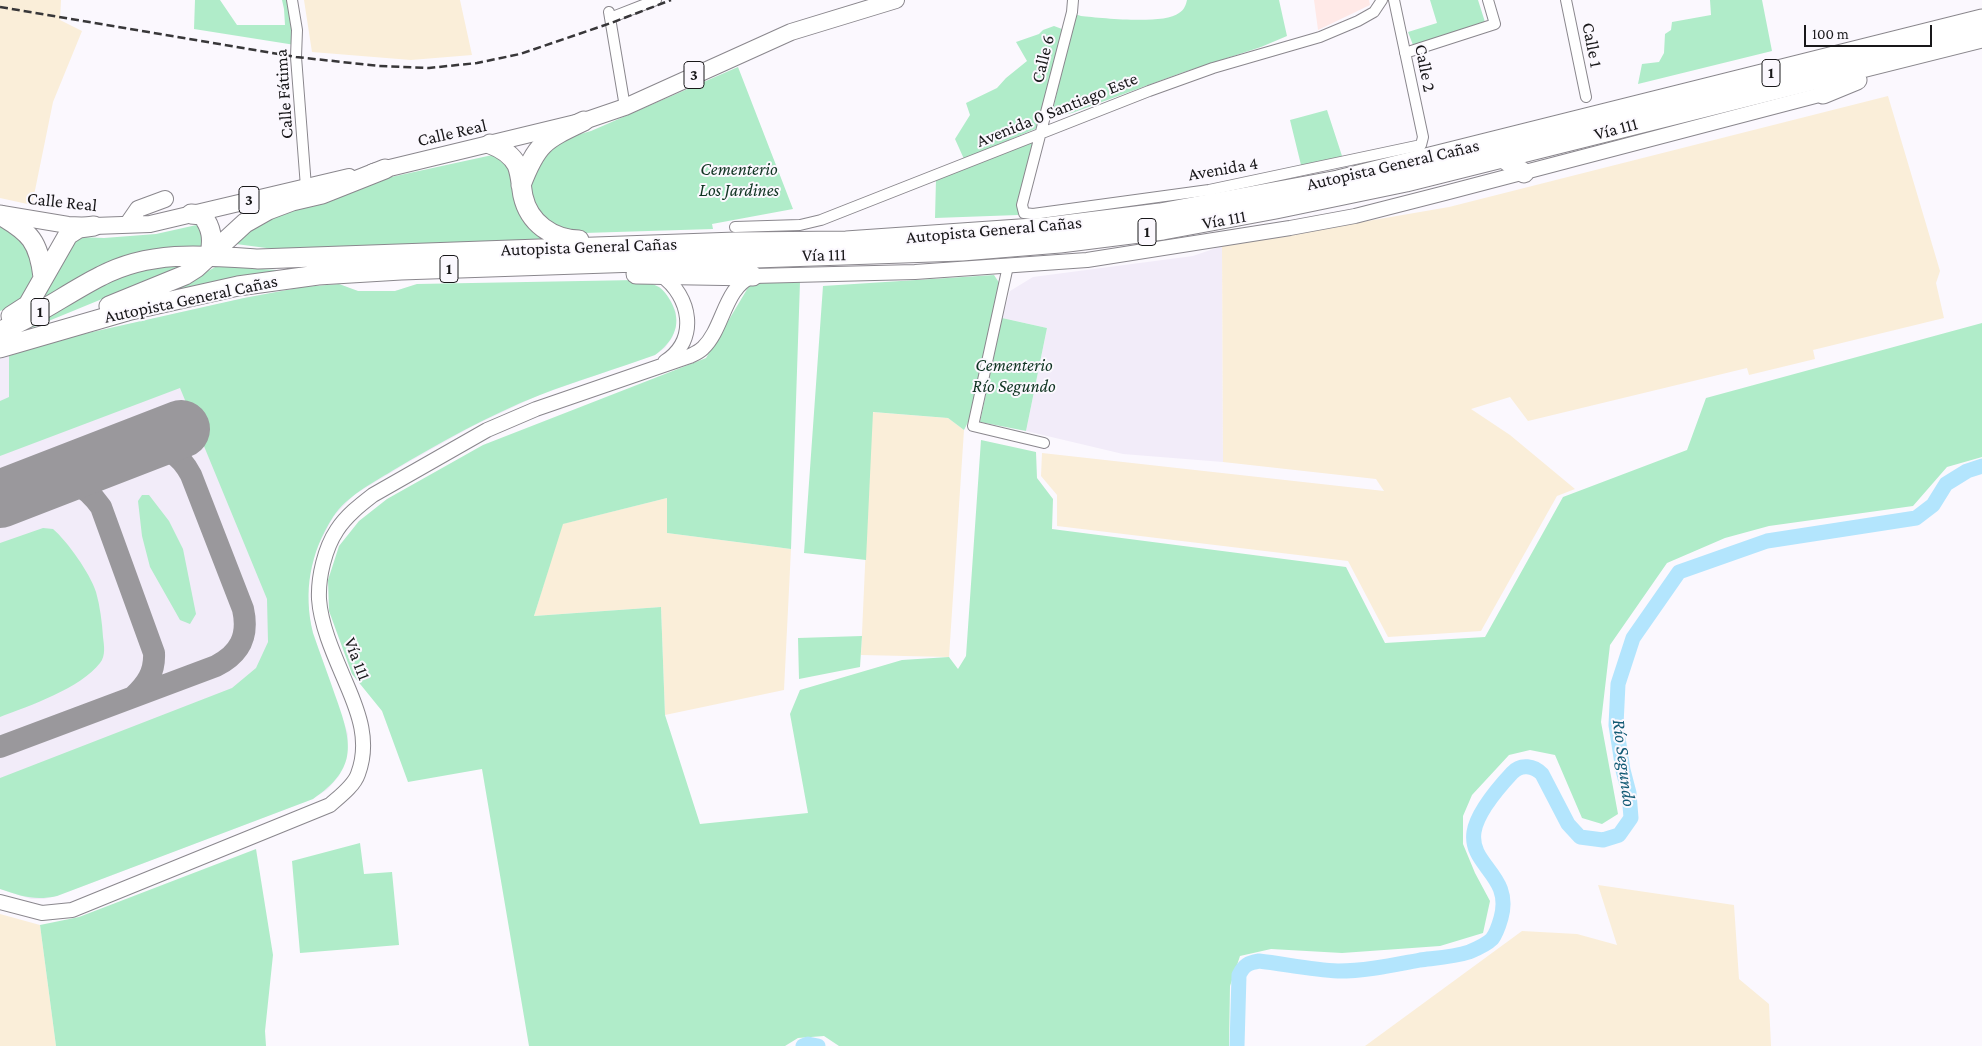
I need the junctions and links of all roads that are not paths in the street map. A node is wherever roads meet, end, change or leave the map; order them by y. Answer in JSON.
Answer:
{"nodes":[{"id":1,"x":292,"y":0,"type":"edge"},
{"id":2,"x":656,"y":0,"type":"edge"},
{"id":3,"x":896,"y":0,"type":"edge"},
{"id":4,"x":1073,"y":0,"type":"edge"},
{"id":5,"x":1382,"y":0,"type":"edge"},
{"id":6,"x":1394,"y":0,"type":"edge"},
{"id":7,"x":1488,"y":0,"type":"edge"},
{"id":8,"x":1566,"y":0,"type":"edge"},
{"id":9,"x":1982,"y":20,"type":"edge"},
{"id":10,"x":1982,"y":38,"type":"edge"},
{"id":11,"x":1405,"y":52,"type":"junction"},
{"id":12,"x":1906,"y":58,"type":"junction"},
{"id":13,"x":1823,"y":94,"type":"joint"},
{"id":14,"x":1586,"y":97,"type":"dead end"},
{"id":15,"x":625,"y":107,"type":"junction"},
{"id":16,"x":584,"y":121,"type":"junction"},
{"id":17,"x":1041,"y":132,"type":"junction"},
{"id":18,"x":1423,"y":141,"type":"joint"},
{"id":19,"x":490,"y":144,"type":"junction"},
{"id":20,"x":1502,"y":158,"type":"junction"},
{"id":21,"x":385,"y":169,"type":"junction"},
{"id":22,"x":1524,"y":173,"type":"junction"},
{"id":23,"x":521,"y":185,"type":"junction"},
{"id":24,"x":306,"y":186,"type":"junction"},
{"id":25,"x":165,"y":199,"type":"dead end"},
{"id":26,"x":1024,"y":213,"type":"joint"},
{"id":27,"x":0,"y":214,"type":"edge"},
{"id":28,"x":191,"y":214,"type":"junction"},
{"id":29,"x":127,"y":225,"type":"junction"},
{"id":30,"x":94,"y":226,"type":"junction"},
{"id":31,"x":735,"y":234,"type":"junction"},
{"id":32,"x":210,"y":255,"type":"junction"},
{"id":33,"x":1008,"y":266,"type":"junction"},
{"id":34,"x":466,"y":268,"type":"junction"},
{"id":35,"x":661,"y":275,"type":"junction"},
{"id":36,"x":753,"y":276,"type":"junction"},
{"id":37,"x":43,"y":277,"type":"junction"},
{"id":38,"x":0,"y":320,"type":"edge"},
{"id":39,"x":0,"y":330,"type":"edge"},
{"id":40,"x":24,"y":340,"type":"junction"},
{"id":41,"x":0,"y":348,"type":"edge"},
{"id":42,"x":660,"y":366,"type":"junction"},
{"id":43,"x":1044,"y":443,"type":"dead end"},
{"id":44,"x":0,"y":902,"type":"edge"}],
"edges":[{"from":1,"to":24,"type":"street","name":"Calle Fátima"},
{"from":2,"to":15,"type":"street"},
{"from":3,"to":15,"type":"main road","name":"Calle Real","number":"3"},
{"from":4,"to":17,"type":"street","name":"Calle 6"},
{"from":5,"to":17,"type":"street","name":"Avenida 0 Santiago Este"},
{"from":6,"to":11,"type":"street","name":"Calle 2"},
{"from":7,"to":11,"type":"street"},
{"from":8,"to":14,"type":"street","name":"Calle 1"},
{"from":9,"to":31,"type":"highway","name":"Autopista General Cañas","number":"1"},
{"from":10,"to":12,"type":"highway","name":"Autopista General Cañas","number":"1"},
{"from":11,"to":18,"type":"street","name":"Calle 2"},
{"from":12,"to":13,"type":"highway"},
{"from":12,"to":20,"type":"highway","name":"Autopista General Cañas","number":"1"},
{"from":13,"to":22,"type":"main road","name":"Vía 111"},
{"from":15,"to":16,"type":"main road","name":"Calle Real","number":"3"},
{"from":16,"to":19,"type":"main road","name":"Calle Real","number":"3"},
{"from":16,"to":23,"type":"highway"},
{"from":17,"to":26,"type":"street","name":"Calle 6"},
{"from":17,"to":31,"type":"street","name":"Avenida 0 Santiago Este"},
{"from":18,"to":26,"type":"street","name":"Avenida 4"},
{"from":19,"to":21,"type":"main road","name":"Calle Real","number":"3"},
{"from":19,"to":23,"type":"highway"},
{"from":20,"to":22,"type":"highway"},
{"from":20,"to":34,"type":"highway","name":"Autopista General Cañas","number":"1"},
{"from":21,"to":24,"type":"main road","name":"Calle Real","number":"3"},
{"from":21,"to":32,"type":"highway"},
{"from":22,"to":33,"type":"main road","name":"Vía 111"},
{"from":23,"to":31,"type":"highway"},
{"from":24,"to":28,"type":"main road","name":"Calle Real","number":"3"},
{"from":25,"to":29,"type":"main road"},
{"from":27,"to":30,"type":"main road","name":"Calle Real","number":"3"},
{"from":27,"to":37,"type":"highway"},
{"from":28,"to":29,"type":"main road","name":"Calle Real","number":"3"},
{"from":28,"to":32,"type":"highway"},
{"from":29,"to":30,"type":"main road","name":"Calle Real","number":"3"},
{"from":30,"to":37,"type":"highway"},
{"from":31,"to":32,"type":"highway","name":"Autopista General Cañas","number":"1"},
{"from":32,"to":39,"type":"highway","name":"Autopista General Cañas","number":"1"},
{"from":32,"to":40,"type":"highway"},
{"from":33,"to":36,"type":"main road","name":"Vía 111"},
{"from":33,"to":43,"type":"street"},
{"from":34,"to":35,"type":"highway"},
{"from":34,"to":40,"type":"highway","name":"Autopista General Cañas","number":"1"},
{"from":35,"to":36,"type":"highway"},
{"from":35,"to":42,"type":"main road","name":"Vía 111"},
{"from":36,"to":42,"type":"main road","name":"Vía 111"},
{"from":37,"to":38,"type":"highway"},
{"from":40,"to":41,"type":"highway","name":"Autopista General Cañas","number":"1"},
{"from":42,"to":44,"type":"main road","name":"Vía 111"}]}
